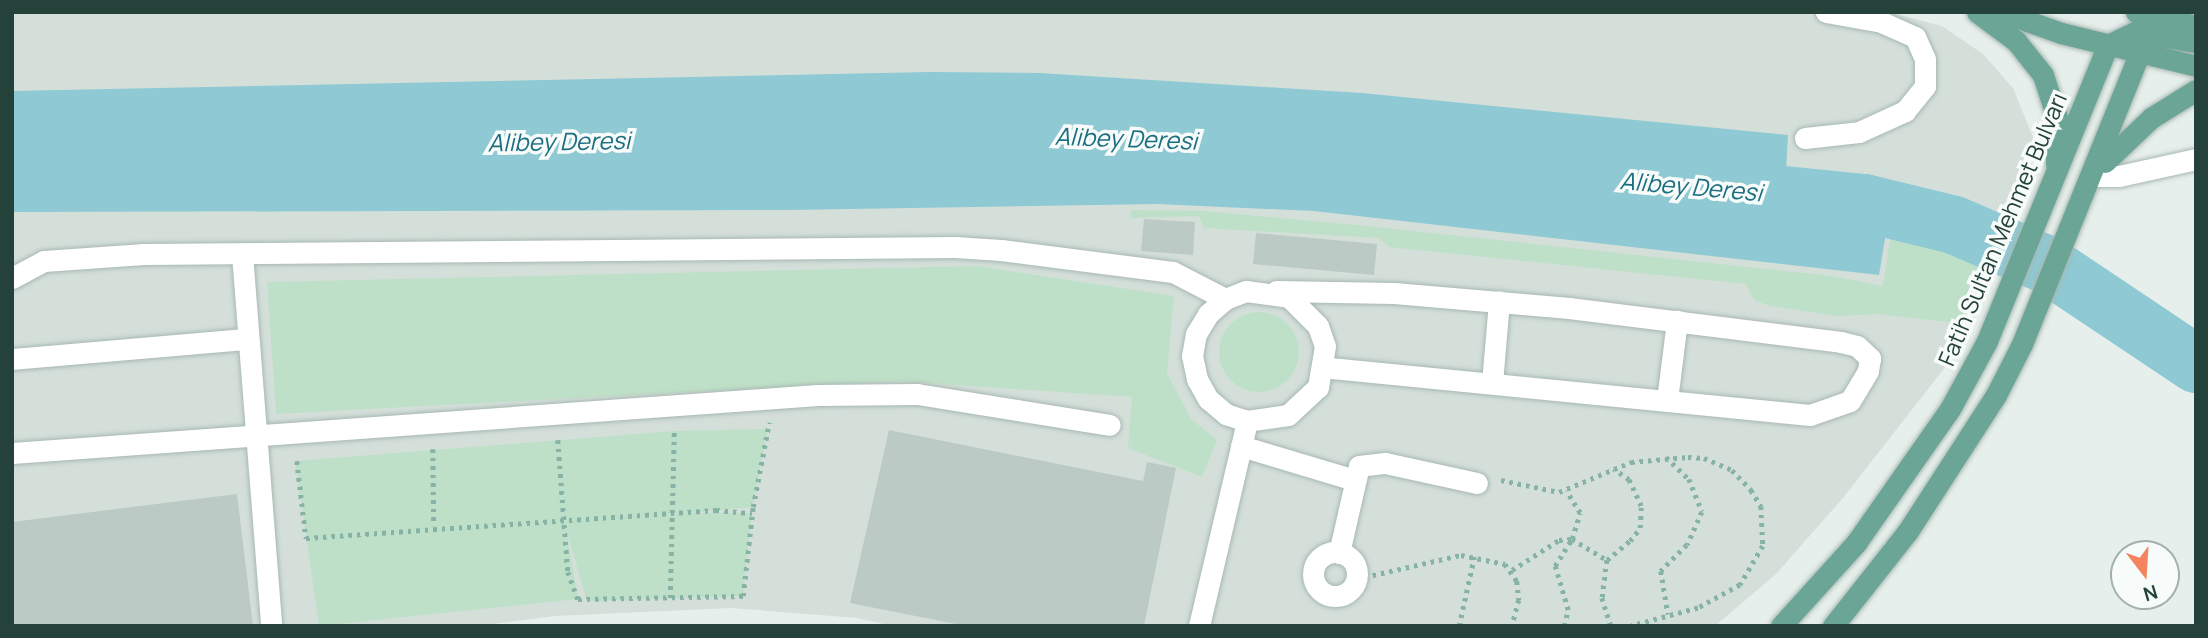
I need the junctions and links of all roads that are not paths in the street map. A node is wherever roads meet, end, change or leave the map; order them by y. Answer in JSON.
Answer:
{"nodes":[{"id":1,"x":1826,"y":12,"type":"edge"},
{"id":2,"x":1977,"y":12,"type":"edge"},
{"id":3,"x":2002,"y":12,"type":"edge"},
{"id":4,"x":2120,"y":12,"type":"edge"},
{"id":5,"x":2196,"y":26,"type":"edge"},
{"id":6,"x":2137,"y":32,"type":"edge"},
{"id":7,"x":2196,"y":42,"type":"edge"},
{"id":8,"x":2108,"y":46,"type":"junction"},
{"id":9,"x":2196,"y":66,"type":"edge"},
{"id":10,"x":2196,"y":90,"type":"edge"},
{"id":11,"x":1805,"y":138,"type":"dead end"},
{"id":12,"x":2193,"y":164,"type":"edge"},
{"id":13,"x":2092,"y":176,"type":"junction"},
{"id":14,"x":2055,"y":178,"type":"junction"},
{"id":15,"x":242,"y":254,"type":"junction"},
{"id":16,"x":12,"y":278,"type":"edge"},
{"id":17,"x":1269,"y":291,"type":"junction"},
{"id":18,"x":1225,"y":299,"type":"junction"},
{"id":19,"x":1499,"y":301,"type":"junction"},
{"id":20,"x":1677,"y":321,"type":"junction"},
{"id":21,"x":246,"y":339,"type":"junction"},
{"id":22,"x":12,"y":359,"type":"edge"},
{"id":23,"x":1324,"y":367,"type":"junction"},
{"id":24,"x":1492,"y":383,"type":"junction"},
{"id":25,"x":1667,"y":400,"type":"junction"},
{"id":26,"x":1247,"y":421,"type":"junction"},
{"id":27,"x":1110,"y":425,"type":"dead end"},
{"id":28,"x":254,"y":436,"type":"junction"},
{"id":29,"x":1241,"y":446,"type":"junction"},
{"id":30,"x":12,"y":453,"type":"edge"},
{"id":31,"x":1354,"y":480,"type":"junction"},
{"id":32,"x":1478,"y":484,"type":"road end"},
{"id":33,"x":1339,"y":553,"type":"junction"},
{"id":34,"x":271,"y":626,"type":"edge"},
{"id":35,"x":1199,"y":626,"type":"edge"},
{"id":36,"x":1781,"y":626,"type":"edge"},
{"id":37,"x":1833,"y":626,"type":"edge"}],
"edges":[{"from":1,"to":11,"type":"lane"},
{"from":2,"to":14,"type":"main road"},
{"from":3,"to":8,"type":"main road"},
{"from":4,"to":6,"type":"main road"},
{"from":5,"to":6,"type":"main road"},
{"from":6,"to":7,"type":"main road"},
{"from":6,"to":8,"type":"main road"},
{"from":6,"to":9,"type":"main road"},
{"from":6,"to":13,"type":"main road"},
{"from":8,"to":14,"type":"main road","name":"Fatih Sultan Mehmet Bulvarı"},
{"from":10,"to":13,"type":"main road"},
{"from":12,"to":13,"type":"lane"},
{"from":13,"to":37,"type":"main road"},
{"from":14,"to":36,"type":"main road","name":"Fatih Sultan Mehmet Bulvarı"},
{"from":15,"to":16,"type":"lane"},
{"from":15,"to":18,"type":"lane"},
{"from":15,"to":21,"type":"lane"},
{"from":17,"to":18,"type":"lane"},
{"from":17,"to":19,"type":"lane"},
{"from":17,"to":23,"type":"lane"},
{"from":18,"to":26,"type":"lane"},
{"from":19,"to":20,"type":"lane"},
{"from":19,"to":24,"type":"lane"},
{"from":20,"to":25,"type":"lane"},
{"from":20,"to":25,"type":"lane"},
{"from":21,"to":22,"type":"lane"},
{"from":21,"to":28,"type":"lane"},
{"from":23,"to":24,"type":"lane"},
{"from":23,"to":26,"type":"lane"},
{"from":24,"to":25,"type":"lane"},
{"from":26,"to":29,"type":"lane"},
{"from":27,"to":28,"type":"lane"},
{"from":28,"to":30,"type":"lane"},
{"from":28,"to":34,"type":"lane"},
{"from":29,"to":31,"type":"lane"},
{"from":29,"to":35,"type":"lane"},
{"from":31,"to":32,"type":"lane"},
{"from":31,"to":33,"type":"lane"},
{"from":33,"to":33,"type":"lane"}]}
